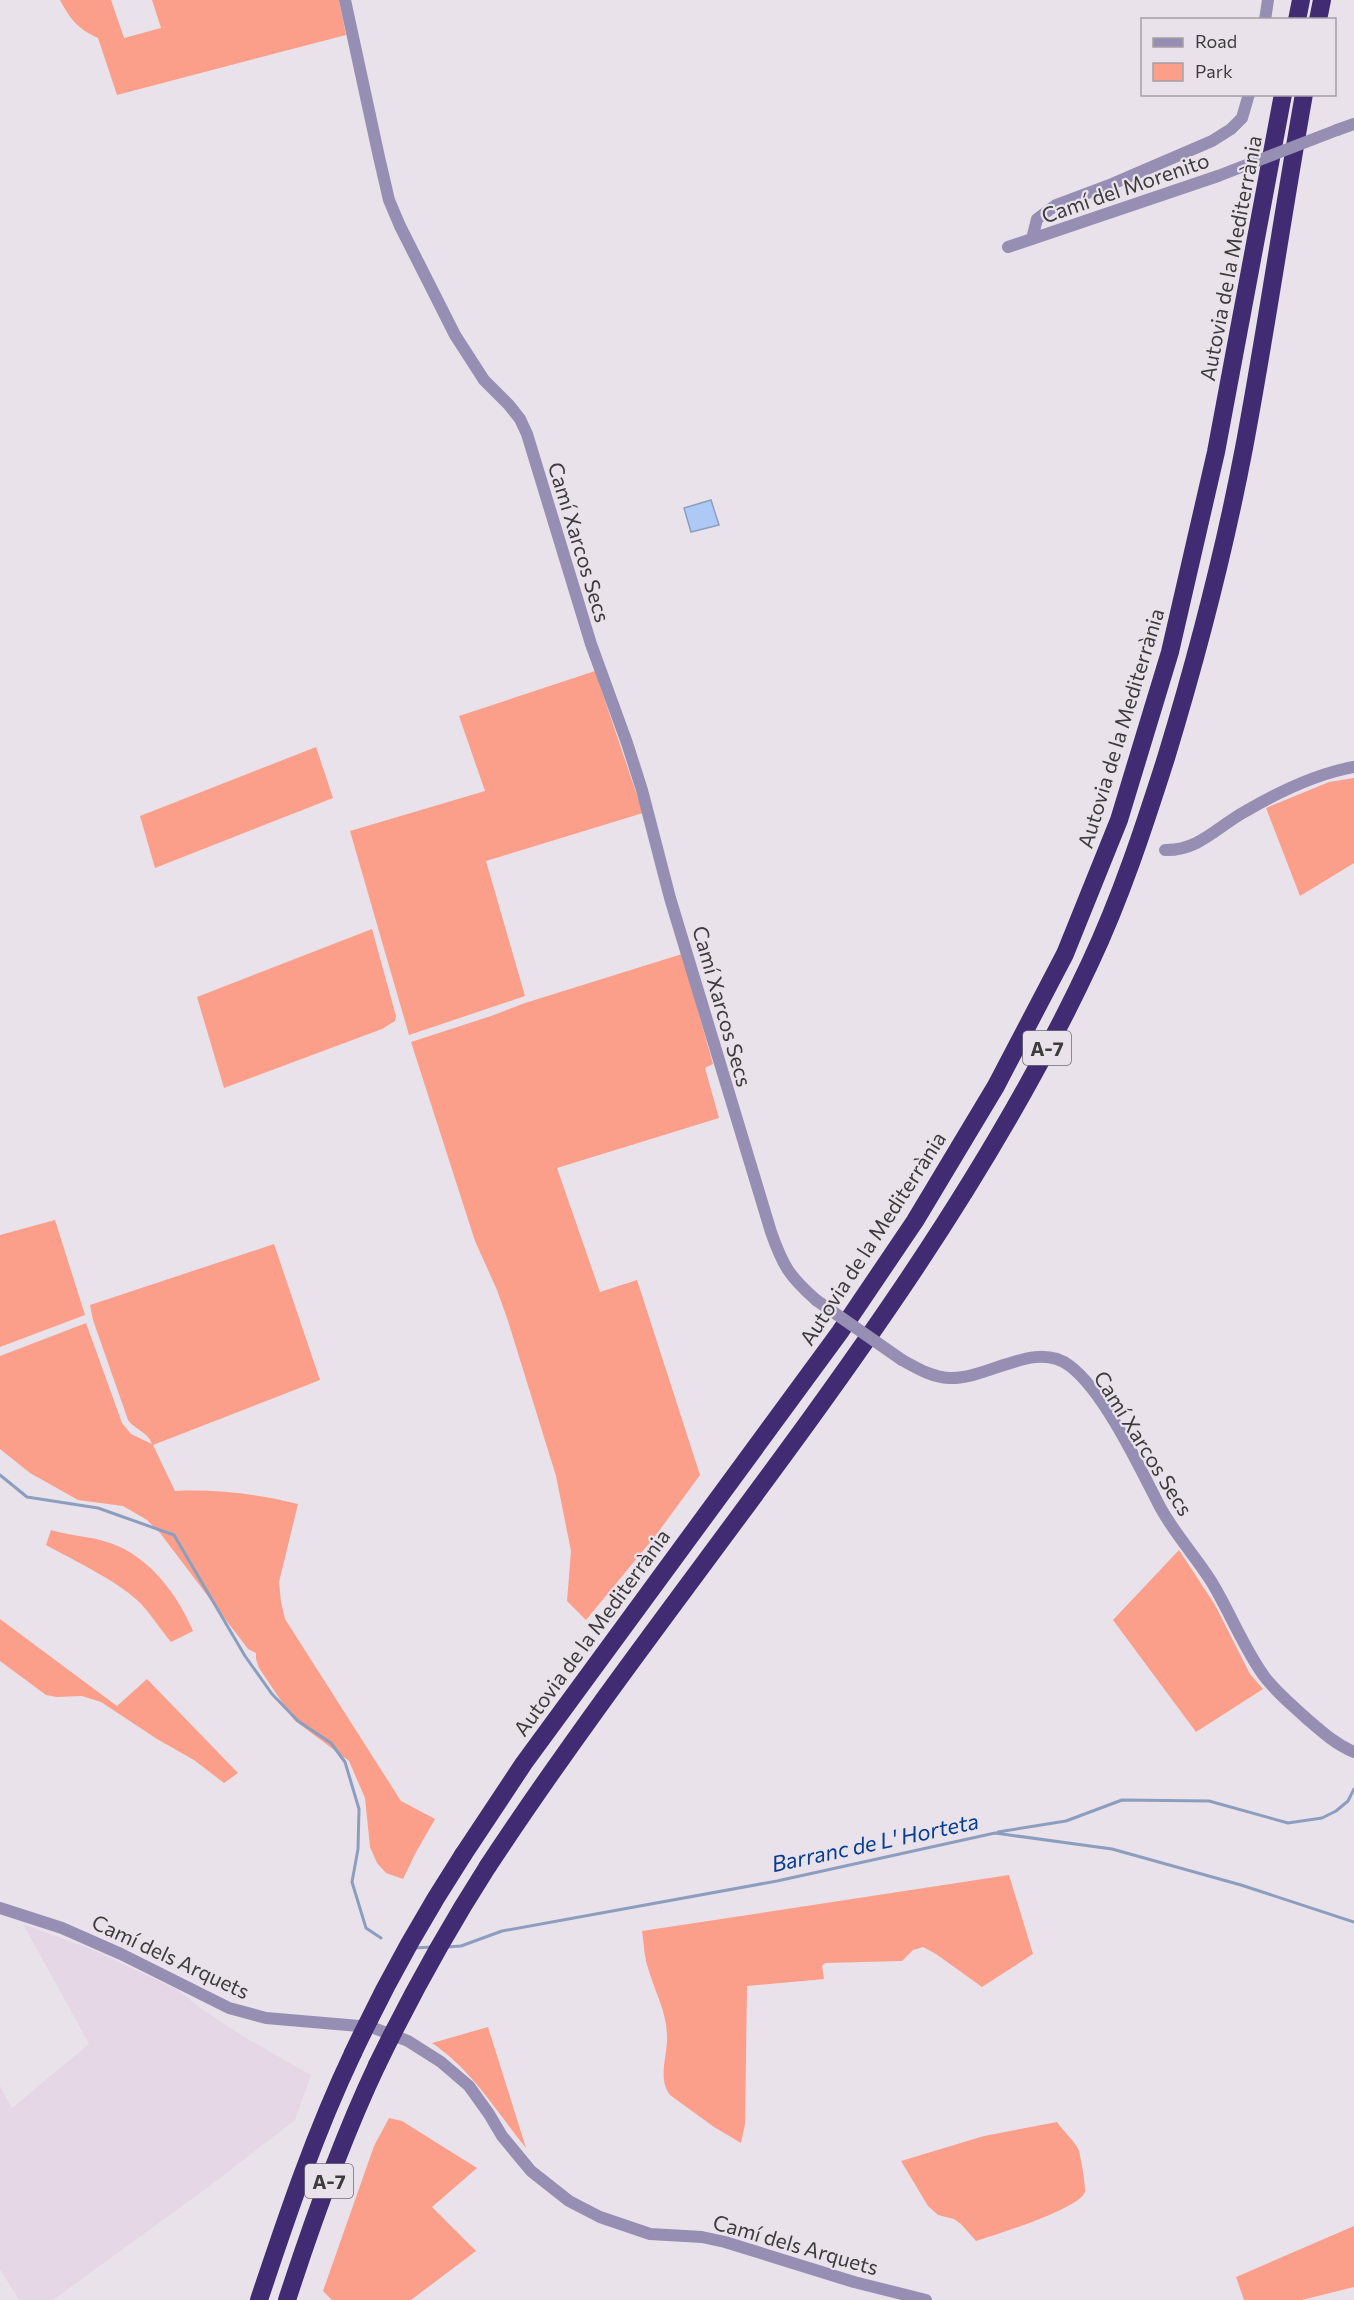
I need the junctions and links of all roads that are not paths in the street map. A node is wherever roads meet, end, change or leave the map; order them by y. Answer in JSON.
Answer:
{"nodes":[{"id":1,"x":345,"y":0,"type":"edge"},
{"id":2,"x":1269,"y":0,"type":"edge"},
{"id":3,"x":1301,"y":0,"type":"edge"},
{"id":4,"x":1322,"y":0,"type":"edge"},
{"id":5,"x":1265,"y":18,"type":"edge"},
{"id":6,"x":1297,"y":18,"type":"edge"},
{"id":7,"x":1318,"y":18,"type":"edge"},
{"id":8,"x":1248,"y":96,"type":"edge"},
{"id":9,"x":1283,"y":96,"type":"edge"},
{"id":10,"x":1304,"y":96,"type":"edge"},
{"id":11,"x":1354,"y":124,"type":"edge"},
{"id":12,"x":1032,"y":239,"type":"junction"},
{"id":13,"x":1008,"y":247,"type":"dead end"},
{"id":14,"x":1354,"y":767,"type":"edge"},
{"id":15,"x":1165,"y":850,"type":"dead end"},
{"id":16,"x":1354,"y":1752,"type":"edge"},
{"id":17,"x":0,"y":1908,"type":"edge"},
{"id":18,"x":259,"y":2300,"type":"edge"},
{"id":19,"x":287,"y":2300,"type":"edge"},
{"id":20,"x":926,"y":2300,"type":"edge"}],
"edges":[{"from":1,"to":16,"type":"street","name":"Camí Xarcos Secs","bridge":true},
{"from":2,"to":5,"type":"street"},
{"from":3,"to":6,"type":"highway"},
{"from":4,"to":7,"type":"highway"},
{"from":8,"to":12,"type":"street"},
{"from":9,"to":18,"type":"highway","name":"Autovia de la Mediterrània","number":"A-7","bridge":true},
{"from":10,"to":19,"type":"highway","name":"Autovia de la Mediterrània","number":"A-7","bridge":true},
{"from":11,"to":12,"type":"street","name":"Camí del Morenito","bridge":true},
{"from":12,"to":13,"type":"street","name":"Camí del Morenito"},
{"from":14,"to":15,"type":"street"},
{"from":17,"to":20,"type":"street","name":"Camí dels Arquets"}]}
